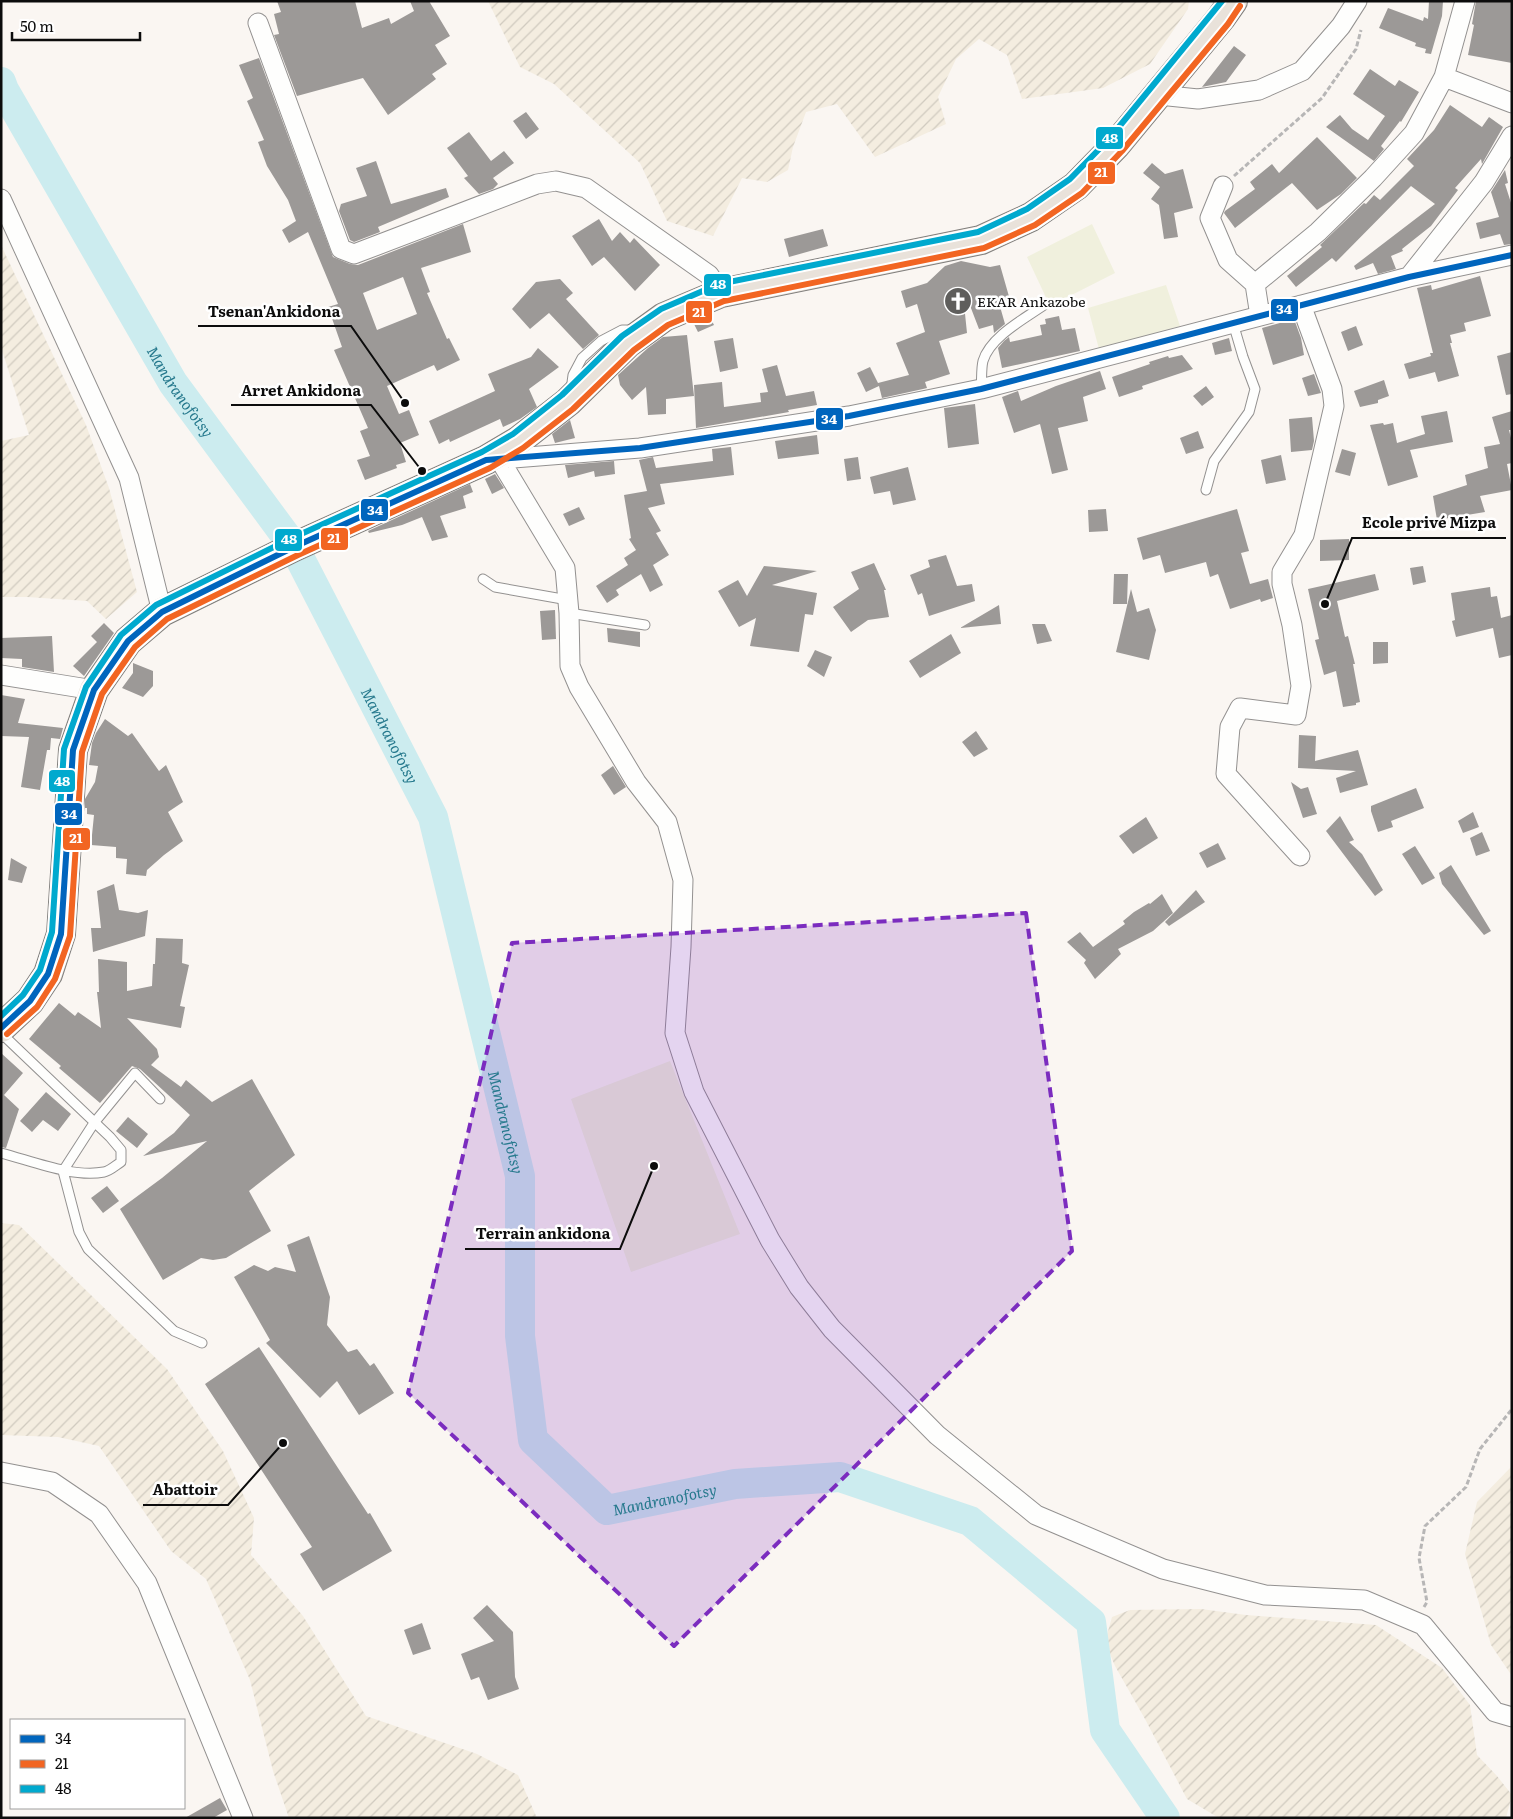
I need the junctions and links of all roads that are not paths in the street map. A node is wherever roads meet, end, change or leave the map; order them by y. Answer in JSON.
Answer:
{"nodes":[{"id":1,"x":1233,"y":1,"type":"edge"},
{"id":2,"x":1357,"y":1,"type":"edge"},
{"id":3,"x":1465,"y":1,"type":"edge"},
{"id":4,"x":258,"y":23,"type":"dead end"},
{"id":5,"x":1444,"y":77,"type":"junction"},
{"id":6,"x":1159,"y":95,"type":"junction"},
{"id":7,"x":1512,"y":102,"type":"edge"},
{"id":8,"x":1512,"y":136,"type":"edge"},
{"id":9,"x":1223,"y":186,"type":"road end"},
{"id":10,"x":1,"y":199,"type":"edge"},
{"id":11,"x":1512,"y":255,"type":"edge"},
{"id":12,"x":1409,"y":277,"type":"junction"},
{"id":13,"x":1255,"y":284,"type":"junction"},
{"id":14,"x":720,"y":293,"type":"junction"},
{"id":15,"x":1302,"y":304,"type":"junction"},
{"id":16,"x":1044,"y":305,"type":"dead end"},
{"id":17,"x":1260,"y":316,"type":"junction"},
{"id":18,"x":1233,"y":323,"type":"junction"},
{"id":19,"x":981,"y":389,"type":"junction"},
{"id":20,"x":493,"y":460,"type":"junction"},
{"id":21,"x":1206,"y":490,"type":"dead end"},
{"id":22,"x":483,"y":579,"type":"dead end"},
{"id":23,"x":568,"y":607,"type":"junction"},
{"id":24,"x":162,"y":612,"type":"junction"},
{"id":25,"x":645,"y":625,"type":"dead end"},
{"id":26,"x":1,"y":675,"type":"edge"},
{"id":27,"x":94,"y":690,"type":"junction"},
{"id":28,"x":1300,"y":856,"type":"dead end"},
{"id":29,"x":1,"y":1028,"type":"edge"},
{"id":30,"x":1,"y":1033,"type":"edge"},
{"id":31,"x":160,"y":1099,"type":"dead end"},
{"id":32,"x":94,"y":1123,"type":"junction"},
{"id":33,"x":1,"y":1153,"type":"edge"},
{"id":34,"x":62,"y":1172,"type":"junction"},
{"id":35,"x":202,"y":1343,"type":"dead end"},
{"id":36,"x":1,"y":1472,"type":"edge"},
{"id":37,"x":1512,"y":1717,"type":"edge"},
{"id":38,"x":243,"y":1818,"type":"edge"}],
"edges":[{"from":1,"to":6,"type":"main road"},
{"from":2,"to":6,"type":"street"},
{"from":3,"to":5,"type":"street"},
{"from":4,"to":14,"type":"street"},
{"from":5,"to":7,"type":"street"},
{"from":5,"to":13,"type":"street"},
{"from":6,"to":14,"type":"main road"},
{"from":8,"to":12,"type":"street"},
{"from":9,"to":13,"type":"street"},
{"from":10,"to":24,"type":"street"},
{"from":11,"to":12,"type":"street"},
{"from":12,"to":15,"type":"street"},
{"from":13,"to":17,"type":"street"},
{"from":14,"to":20,"type":"main road"},
{"from":15,"to":17,"type":"street"},
{"from":15,"to":28,"type":"street"},
{"from":16,"to":19,"type":"lane"},
{"from":17,"to":18,"type":"street"},
{"from":18,"to":19,"type":"street"},
{"from":18,"to":21,"type":"lane"},
{"from":19,"to":20,"type":"street"},
{"from":20,"to":23,"type":"street"},
{"from":20,"to":24,"type":"main road"},
{"from":22,"to":23,"type":"lane"},
{"from":23,"to":25,"type":"lane"},
{"from":23,"to":37,"type":"street"},
{"from":24,"to":27,"type":"main road"},
{"from":26,"to":27,"type":"street"},
{"from":27,"to":29,"type":"main road"},
{"from":30,"to":32,"type":"lane"},
{"from":31,"to":32,"type":"lane"},
{"from":32,"to":34,"type":"lane"},
{"from":32,"to":34,"type":"lane"},
{"from":33,"to":34,"type":"lane"},
{"from":34,"to":35,"type":"lane"},
{"from":36,"to":38,"type":"street"}]}
